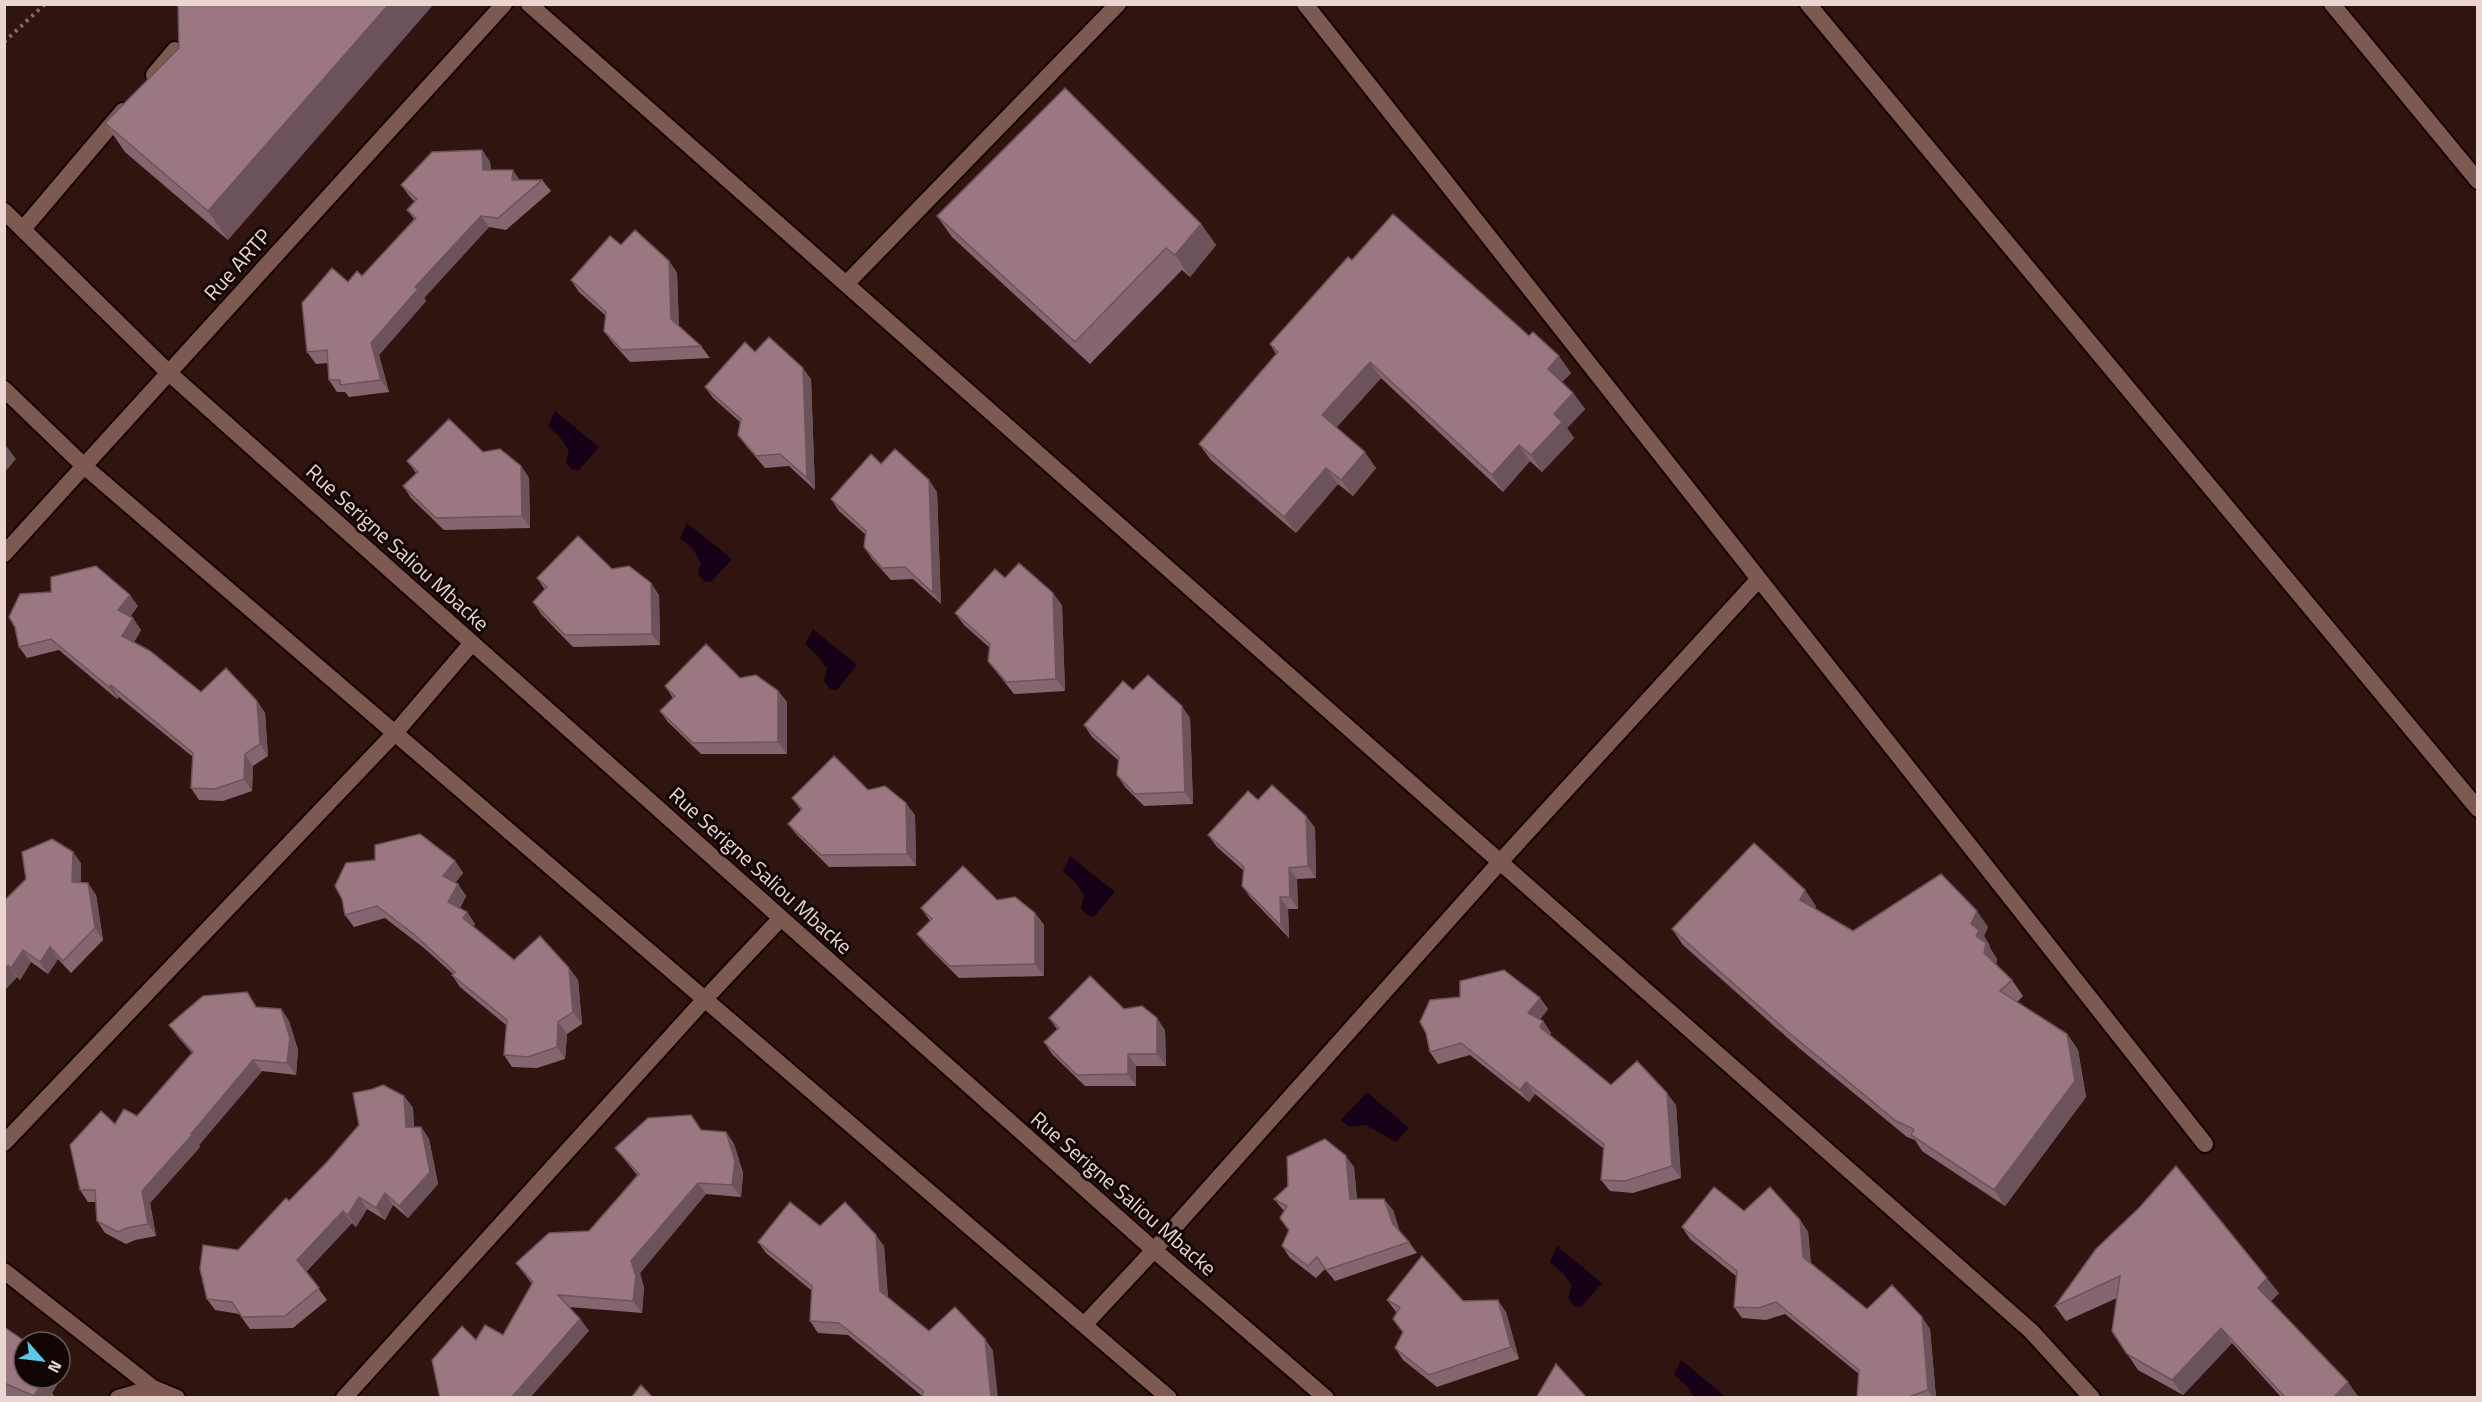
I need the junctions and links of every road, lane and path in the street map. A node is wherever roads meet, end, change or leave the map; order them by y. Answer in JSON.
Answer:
{"nodes":[{"id":1,"x":45,"y":4,"type":"edge"},
{"id":2,"x":504,"y":4,"type":"edge"},
{"id":3,"x":529,"y":4,"type":"edge"},
{"id":4,"x":1118,"y":4,"type":"edge"},
{"id":5,"x":1305,"y":4,"type":"edge"},
{"id":6,"x":1808,"y":4,"type":"edge"},
{"id":7,"x":2332,"y":4,"type":"edge"},
{"id":8,"x":4,"y":42,"type":"edge"},
{"id":9,"x":175,"y":50,"type":"edge"},
{"id":10,"x":2478,"y":181,"type":"edge"},
{"id":11,"x":4,"y":211,"type":"edge"},
{"id":12,"x":23,"y":229,"type":"junction"},
{"id":13,"x":846,"y":284,"type":"junction"},
{"id":14,"x":169,"y":373,"type":"junction"},
{"id":15,"x":4,"y":389,"type":"edge"},
{"id":16,"x":84,"y":466,"type":"junction"},
{"id":17,"x":4,"y":554,"type":"edge"},
{"id":18,"x":1759,"y":579,"type":"junction"},
{"id":19,"x":472,"y":643,"type":"junction"},
{"id":20,"x":395,"y":733,"type":"junction"},
{"id":21,"x":2478,"y":809,"type":"edge"},
{"id":22,"x":1500,"y":862,"type":"junction"},
{"id":23,"x":782,"y":918,"type":"junction"},
{"id":24,"x":705,"y":999,"type":"junction"},
{"id":25,"x":4,"y":1143,"type":"edge"},
{"id":26,"x":2205,"y":1144,"type":"dead end"},
{"id":27,"x":1154,"y":1250,"type":"junction"},
{"id":28,"x":4,"y":1271,"type":"edge"},
{"id":29,"x":1084,"y":1325,"type":"junction"},
{"id":30,"x":153,"y":1388,"type":"junction"},
{"id":31,"x":118,"y":1398,"type":"edge"},
{"id":32,"x":177,"y":1398,"type":"edge"},
{"id":33,"x":344,"y":1398,"type":"edge"},
{"id":34,"x":1169,"y":1398,"type":"edge"},
{"id":35,"x":1326,"y":1398,"type":"edge"},
{"id":36,"x":2092,"y":1398,"type":"edge"}],
"edges":[{"from":1,"to":8,"type":"path"},
{"from":2,"to":14,"type":"street","name":"Rue ARTP"},
{"from":3,"to":13,"type":"street"},
{"from":4,"to":13,"type":"street"},
{"from":5,"to":18,"type":"street"},
{"from":6,"to":21,"type":"street"},
{"from":7,"to":10,"type":"street"},
{"from":9,"to":12,"type":"street"},
{"from":11,"to":12,"type":"street","name":"Rue Serigne Saliou Mbacke"},
{"from":12,"to":14,"type":"street","name":"Rue Serigne Saliou Mbacke"},
{"from":13,"to":22,"type":"street"},
{"from":14,"to":16,"type":"street","name":"Rue ARTP"},
{"from":14,"to":19,"type":"street","name":"Rue Serigne Saliou Mbacke"},
{"from":15,"to":16,"type":"street"},
{"from":16,"to":17,"type":"street","name":"Rue ARTP"},
{"from":16,"to":20,"type":"street"},
{"from":18,"to":22,"type":"street"},
{"from":18,"to":26,"type":"street"},
{"from":19,"to":20,"type":"street"},
{"from":19,"to":23,"type":"street","name":"Rue Serigne Saliou Mbacke"},
{"from":20,"to":24,"type":"street"},
{"from":20,"to":25,"type":"street"},
{"from":22,"to":27,"type":"street"},
{"from":22,"to":36,"type":"street"},
{"from":23,"to":24,"type":"street"},
{"from":23,"to":27,"type":"street","name":"Rue Serigne Saliou Mbacke"},
{"from":24,"to":29,"type":"street"},
{"from":24,"to":33,"type":"street"},
{"from":27,"to":29,"type":"street"},
{"from":27,"to":35,"type":"street","name":"Rue Serigne Saliou Mbacke"},
{"from":28,"to":30,"type":"street"},
{"from":29,"to":34,"type":"street"},
{"from":30,"to":31,"type":"street"},
{"from":30,"to":32,"type":"street"}]}
